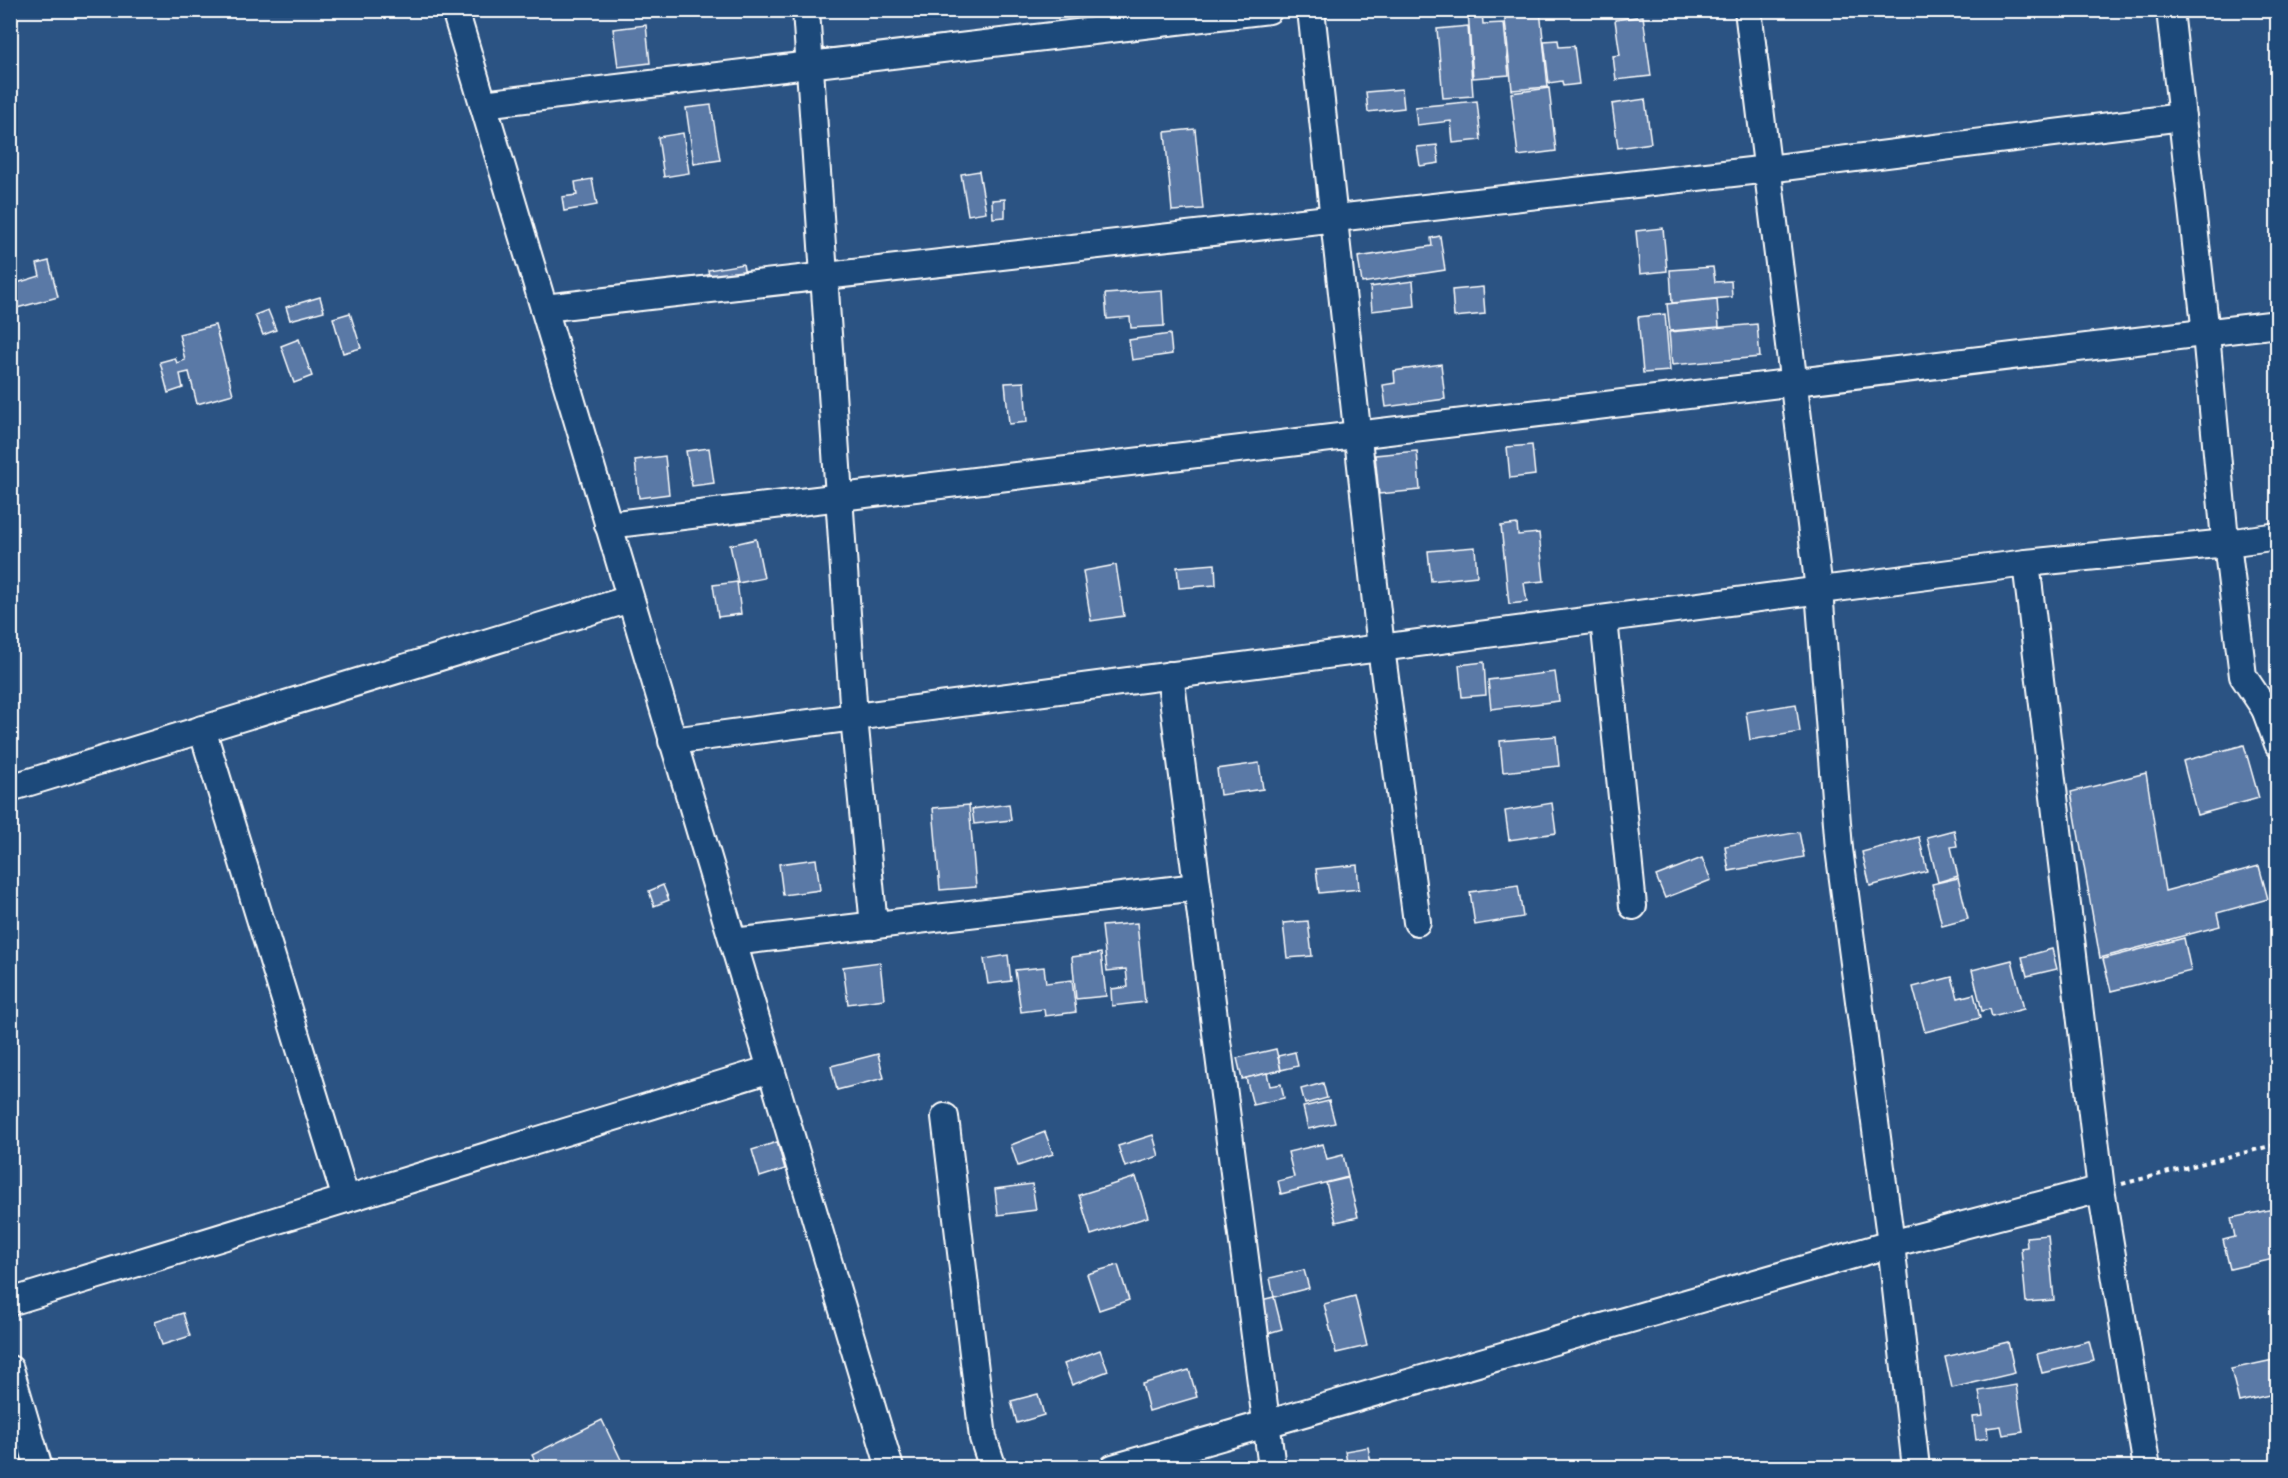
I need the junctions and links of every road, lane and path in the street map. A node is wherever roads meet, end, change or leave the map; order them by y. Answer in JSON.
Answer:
{"nodes":[{"id":1,"x":455,"y":10,"type":"edge"},
{"id":2,"x":806,"y":10,"type":"edge"},
{"id":3,"x":1269,"y":10,"type":"edge"},
{"id":4,"x":1311,"y":10,"type":"edge"},
{"id":5,"x":1748,"y":10,"type":"edge"},
{"id":6,"x":2170,"y":10,"type":"edge"},
{"id":7,"x":809,"y":65,"type":"junction"},
{"id":8,"x":483,"y":104,"type":"junction"},
{"id":9,"x":2182,"y":117,"type":"junction"},
{"id":10,"x":1767,"y":169,"type":"junction"},
{"id":11,"x":1334,"y":218,"type":"junction"},
{"id":12,"x":824,"y":275,"type":"junction"},
{"id":13,"x":544,"y":308,"type":"junction"},
{"id":14,"x":2277,"y":324,"type":"edge"},
{"id":15,"x":2206,"y":334,"type":"junction"},
{"id":16,"x":1794,"y":383,"type":"junction"},
{"id":17,"x":1358,"y":435,"type":"junction"},
{"id":18,"x":840,"y":498,"type":"junction"},
{"id":19,"x":609,"y":525,"type":"junction"},
{"id":20,"x":2277,"y":536,"type":"edge"},
{"id":21,"x":2227,"y":543,"type":"junction"},
{"id":22,"x":2026,"y":563,"type":"junction"},
{"id":23,"x":1819,"y":590,"type":"junction"},
{"id":24,"x":630,"y":599,"type":"junction"},
{"id":25,"x":1604,"y":619,"type":"junction"},
{"id":26,"x":1381,"y":648,"type":"junction"},
{"id":27,"x":1170,"y":675,"type":"junction"},
{"id":28,"x":2271,"y":710,"type":"edge"},
{"id":29,"x":854,"y":717,"type":"junction"},
{"id":30,"x":202,"y":729,"type":"junction"},
{"id":31,"x":672,"y":741,"type":"junction"},
{"id":32,"x":2277,"y":744,"type":"edge"},
{"id":33,"x":10,"y":788,"type":"edge"},
{"id":34,"x":1197,"y":887,"type":"junction"},
{"id":35,"x":1633,"y":906,"type":"dead end"},
{"id":36,"x":1417,"y":922,"type":"dead end"},
{"id":37,"x":874,"y":926,"type":"junction"},
{"id":38,"x":733,"y":942,"type":"junction"},
{"id":39,"x":771,"y":1069,"type":"junction"},
{"id":40,"x":945,"y":1117,"type":"dead end"},
{"id":41,"x":2277,"y":1144,"type":"edge"},
{"id":42,"x":2101,"y":1189,"type":"junction"},
{"id":43,"x":346,"y":1199,"type":"junction"},
{"id":44,"x":1891,"y":1244,"type":"junction"},
{"id":45,"x":10,"y":1302,"type":"edge"},
{"id":46,"x":10,"y":1369,"type":"edge"},
{"id":47,"x":1266,"y":1424,"type":"junction"},
{"id":48,"x":39,"y":1467,"type":"edge"},
{"id":49,"x":890,"y":1467,"type":"edge"},
{"id":50,"x":993,"y":1467,"type":"edge"},
{"id":51,"x":1113,"y":1467,"type":"edge"},
{"id":52,"x":1272,"y":1467,"type":"edge"},
{"id":53,"x":1916,"y":1467,"type":"edge"},
{"id":54,"x":2148,"y":1467,"type":"edge"}],
"edges":[{"from":1,"to":8,"type":"street"},
{"from":2,"to":7,"type":"street"},
{"from":3,"to":7,"type":"street"},
{"from":4,"to":11,"type":"street"},
{"from":5,"to":10,"type":"street"},
{"from":6,"to":9,"type":"street"},
{"from":7,"to":8,"type":"street"},
{"from":7,"to":12,"type":"street"},
{"from":8,"to":13,"type":"street"},
{"from":9,"to":10,"type":"street"},
{"from":9,"to":15,"type":"street"},
{"from":10,"to":11,"type":"street"},
{"from":10,"to":16,"type":"street"},
{"from":11,"to":12,"type":"street"},
{"from":11,"to":17,"type":"street"},
{"from":12,"to":13,"type":"street"},
{"from":12,"to":18,"type":"street"},
{"from":13,"to":19,"type":"street"},
{"from":14,"to":15,"type":"street"},
{"from":15,"to":16,"type":"street"},
{"from":15,"to":21,"type":"street"},
{"from":16,"to":17,"type":"street"},
{"from":16,"to":23,"type":"street"},
{"from":17,"to":18,"type":"street"},
{"from":17,"to":26,"type":"street"},
{"from":18,"to":19,"type":"street"},
{"from":18,"to":29,"type":"street"},
{"from":19,"to":24,"type":"street"},
{"from":20,"to":21,"type":"street"},
{"from":21,"to":22,"type":"street"},
{"from":21,"to":28,"type":"street"},
{"from":22,"to":23,"type":"street"},
{"from":22,"to":42,"type":"street"},
{"from":23,"to":25,"type":"street"},
{"from":23,"to":44,"type":"street"},
{"from":24,"to":30,"type":"street"},
{"from":24,"to":31,"type":"street"},
{"from":25,"to":26,"type":"street"},
{"from":25,"to":35,"type":"street"},
{"from":26,"to":27,"type":"street"},
{"from":26,"to":36,"type":"street"},
{"from":27,"to":29,"type":"street"},
{"from":27,"to":34,"type":"street"},
{"from":28,"to":32,"type":"street"},
{"from":29,"to":31,"type":"street"},
{"from":29,"to":37,"type":"street"},
{"from":30,"to":33,"type":"street"},
{"from":30,"to":43,"type":"street"},
{"from":31,"to":38,"type":"street"},
{"from":34,"to":37,"type":"street"},
{"from":34,"to":47,"type":"street"},
{"from":37,"to":38,"type":"street"},
{"from":38,"to":39,"type":"street"},
{"from":39,"to":43,"type":"street"},
{"from":39,"to":49,"type":"street"},
{"from":40,"to":50,"type":"street"},
{"from":41,"to":42,"type":"path"},
{"from":42,"to":44,"type":"street"},
{"from":42,"to":54,"type":"street"},
{"from":43,"to":45,"type":"street"},
{"from":44,"to":47,"type":"street"},
{"from":44,"to":53,"type":"street"},
{"from":46,"to":48,"type":"street"},
{"from":47,"to":51,"type":"street"},
{"from":47,"to":52,"type":"street"}]}
